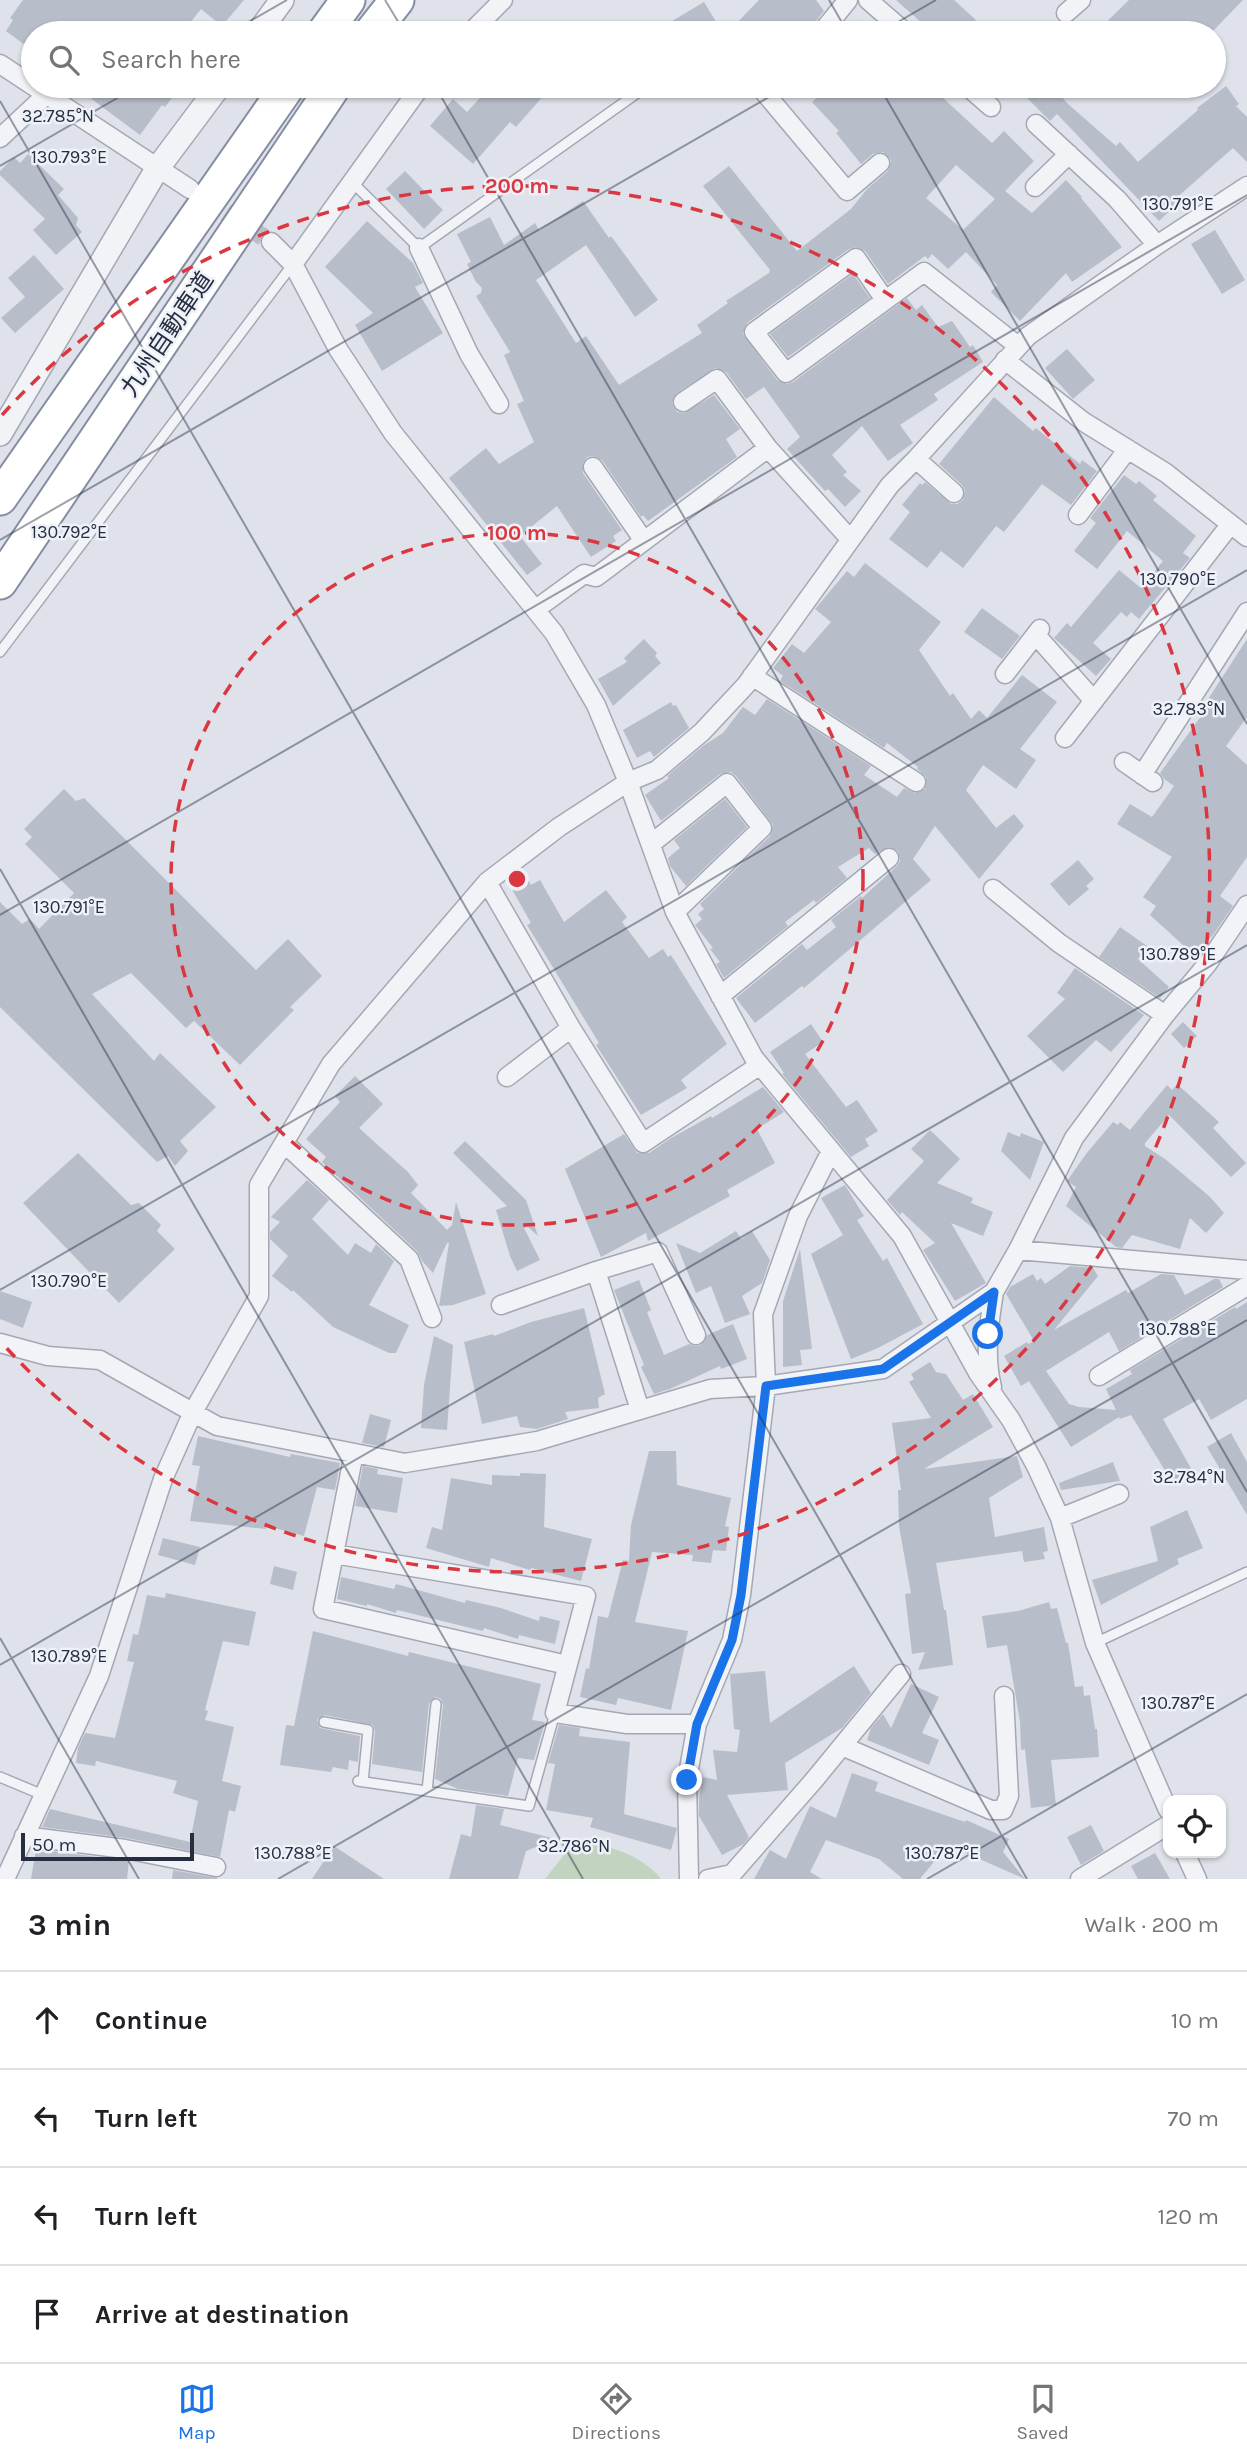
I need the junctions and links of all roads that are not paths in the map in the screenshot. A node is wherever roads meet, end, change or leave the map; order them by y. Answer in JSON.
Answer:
{"nodes":[{"id":1,"x":348,"y":0,"type":"edge"},
{"id":2,"x":397,"y":0,"type":"edge"},
{"id":3,"x":503,"y":0,"type":"edge"},
{"id":4,"x":848,"y":0,"type":"edge"},
{"id":5,"x":868,"y":0,"type":"edge"},
{"id":6,"x":1081,"y":0,"type":"edge"},
{"id":7,"x":276,"y":3,"type":"edge"},
{"id":8,"x":1066,"y":13,"type":"dead end"},
{"id":9,"x":265,"y":21,"type":"edge"},
{"id":10,"x":333,"y":21,"type":"edge"},
{"id":11,"x":380,"y":21,"type":"edge"},
{"id":12,"x":482,"y":21,"type":"edge"},
{"id":13,"x":831,"y":21,"type":"edge"},
{"id":14,"x":892,"y":21,"type":"edge"},
{"id":15,"x":0,"y":64,"type":"edge"},
{"id":16,"x":21,"y":78,"type":"edge"},
{"id":17,"x":43,"y":98,"type":"edge"},
{"id":18,"x":50,"y":98,"type":"edge"},
{"id":19,"x":210,"y":98,"type":"edge"},
{"id":20,"x":280,"y":98,"type":"edge"},
{"id":21,"x":326,"y":98,"type":"edge"},
{"id":22,"x":412,"y":98,"type":"edge"},
{"id":23,"x":630,"y":98,"type":"edge"},
{"id":24,"x":769,"y":98,"type":"edge"},
{"id":25,"x":981,"y":98,"type":"edge"},
{"id":26,"x":991,"y":107,"type":"dead end"},
{"id":27,"x":1035,"y":124,"type":"dead end"},
{"id":28,"x":0,"y":138,"type":"edge"},
{"id":29,"x":1069,"y":154,"type":"junction"},
{"id":30,"x":880,"y":163,"type":"dead end"},
{"id":31,"x":157,"y":169,"type":"junction"},
{"id":32,"x":352,"y":182,"type":"junction"},
{"id":33,"x":1247,"y":186,"type":"edge"},
{"id":34,"x":1035,"y":187,"type":"dead end"},
{"id":35,"x":190,"y":189,"type":"tunnel mouth"},
{"id":36,"x":271,"y":242,"type":"tunnel mouth"},
{"id":37,"x":1157,"y":245,"type":"junction"},
{"id":38,"x":419,"y":248,"type":"junction"},
{"id":39,"x":293,"y":264,"type":"junction"},
{"id":40,"x":885,"y":300,"type":"junction"},
{"id":41,"x":1018,"y":346,"type":"junction"},
{"id":42,"x":1005,"y":360,"type":"junction"},
{"id":43,"x":683,"y":402,"type":"dead end"},
{"id":44,"x":499,"y":404,"type":"dead end"},
{"id":45,"x":0,"y":434,"type":"edge"},
{"id":46,"x":768,"y":448,"type":"junction"},
{"id":47,"x":1128,"y":449,"type":"junction"},
{"id":48,"x":916,"y":460,"type":"junction"},
{"id":49,"x":593,"y":467,"type":"dead end"},
{"id":50,"x":954,"y":494,"type":"dead end"},
{"id":51,"x":0,"y":498,"type":"edge"},
{"id":52,"x":1078,"y":515,"type":"dead end"},
{"id":53,"x":1230,"y":525,"type":"junction"},
{"id":54,"x":1247,"y":537,"type":"edge"},
{"id":55,"x":850,"y":539,"type":"junction"},
{"id":56,"x":644,"y":541,"type":"junction"},
{"id":57,"x":0,"y":582,"type":"edge"},
{"id":58,"x":536,"y":609,"type":"junction"},
{"id":59,"x":1247,"y":612,"type":"edge"},
{"id":60,"x":0,"y":652,"type":"edge"},
{"id":61,"x":1005,"y":674,"type":"dead end"},
{"id":62,"x":752,"y":676,"type":"junction"},
{"id":63,"x":1094,"y":701,"type":"junction"},
{"id":64,"x":1065,"y":738,"type":"dead end"},
{"id":65,"x":1124,"y":762,"type":"dead end"},
{"id":66,"x":628,"y":782,"type":"junction"},
{"id":67,"x":916,"y":782,"type":"dead end"},
{"id":68,"x":651,"y":844,"type":"junction"},
{"id":69,"x":889,"y":858,"type":"dead end"},
{"id":70,"x":487,"y":882,"type":"junction"},
{"id":71,"x":993,"y":889,"type":"dead end"},
{"id":72,"x":1247,"y":905,"type":"edge"},
{"id":73,"x":676,"y":912,"type":"junction"},
{"id":74,"x":720,"y":996,"type":"junction"},
{"id":75,"x":1165,"y":1015,"type":"junction"},
{"id":76,"x":571,"y":1028,"type":"junction"},
{"id":77,"x":760,"y":1065,"type":"junction"},
{"id":78,"x":507,"y":1077,"type":"dead end"},
{"id":79,"x":284,"y":1143,"type":"junction"},
{"id":80,"x":831,"y":1151,"type":"junction"},
{"id":81,"x":1018,"y":1250,"type":"junction"},
{"id":82,"x":596,"y":1270,"type":"junction"},
{"id":83,"x":1247,"y":1270,"type":"edge"},
{"id":84,"x":1247,"y":1286,"type":"edge"},
{"id":85,"x":994,"y":1292,"type":"junction"},
{"id":86,"x":501,"y":1305,"type":"dead end"},
{"id":87,"x":432,"y":1318,"type":"dead end"},
{"id":88,"x":950,"y":1322,"type":"junction"},
{"id":89,"x":696,"y":1335,"type":"dead end"},
{"id":90,"x":0,"y":1343,"type":"edge"},
{"id":91,"x":1098,"y":1376,"type":"dead end"},
{"id":92,"x":766,"y":1386,"type":"junction"},
{"id":93,"x":993,"y":1394,"type":"junction"},
{"id":94,"x":640,"y":1410,"type":"junction"},
{"id":95,"x":193,"y":1412,"type":"junction"},
{"id":96,"x":354,"y":1453,"type":"junction"},
{"id":97,"x":1119,"y":1494,"type":"dead end"},
{"id":98,"x":1060,"y":1518,"type":"junction"},
{"id":99,"x":334,"y":1554,"type":"junction"},
{"id":100,"x":1247,"y":1572,"type":"edge"},
{"id":101,"x":1095,"y":1643,"type":"junction"},
{"id":102,"x":567,"y":1665,"type":"junction"},
{"id":103,"x":901,"y":1674,"type":"dead end"},
{"id":104,"x":1004,"y":1696,"type":"dead end"},
{"id":105,"x":436,"y":1704,"type":"dead end"},
{"id":106,"x":555,"y":1713,"type":"junction"},
{"id":107,"x":324,"y":1722,"type":"dead end"},
{"id":108,"x":697,"y":1724,"type":"junction"},
{"id":109,"x":842,"y":1746,"type":"junction"},
{"id":110,"x":0,"y":1777,"type":"edge"},
{"id":111,"x":427,"y":1791,"type":"junction"},
{"id":112,"x":43,"y":1795,"type":"junction"},
{"id":113,"x":1163,"y":1799,"type":"edge"},
{"id":114,"x":1163,"y":1828,"type":"edge"},
{"id":115,"x":24,"y":1836,"type":"junction"},
{"id":116,"x":1187,"y":1858,"type":"edge"},
{"id":117,"x":216,"y":1867,"type":"dead end"},
{"id":118,"x":5,"y":1879,"type":"edge"},
{"id":119,"x":689,"y":1879,"type":"edge"},
{"id":120,"x":708,"y":1879,"type":"edge"},
{"id":121,"x":1080,"y":1879,"type":"edge"},
{"id":122,"x":1197,"y":1879,"type":"edge"}],
"edges":[{"from":1,"to":10,"type":"highway"},
{"from":2,"to":11,"type":"highway"},
{"from":3,"to":12,"type":"street"},
{"from":4,"to":13,"type":"street"},
{"from":5,"to":14,"type":"street"},
{"from":6,"to":8,"type":"street"},
{"from":7,"to":9,"type":"street"},
{"from":15,"to":16,"type":"street"},
{"from":17,"to":28,"type":"street"},
{"from":18,"to":31,"type":"street"},
{"from":19,"to":31,"type":"street"},
{"from":20,"to":51,"type":"highway","name":"九州自動車道"},
{"from":21,"to":57,"type":"highway","name":"九州自動車道"},
{"from":22,"to":32,"type":"street"},
{"from":23,"to":38,"type":"lane"},
{"from":24,"to":30,"type":"street"},
{"from":25,"to":26,"type":"street"},
{"from":27,"to":29,"type":"street"},
{"from":29,"to":34,"type":"street"},
{"from":29,"to":37,"type":"street"},
{"from":31,"to":35,"type":"street"},
{"from":31,"to":45,"type":"street"},
{"from":32,"to":38,"type":"lane"},
{"from":32,"to":39,"type":"street"},
{"from":33,"to":37,"type":"street"},
{"from":36,"to":39,"type":"street"},
{"from":37,"to":41,"type":"street"},
{"from":38,"to":44,"type":"street"},
{"from":39,"to":58,"type":"street"},
{"from":39,"to":60,"type":"lane"},
{"from":40,"to":40,"type":"street"},
{"from":40,"to":41,"type":"street"},
{"from":41,"to":42,"type":"street"},
{"from":42,"to":47,"type":"street"},
{"from":42,"to":48,"type":"street"},
{"from":43,"to":46,"type":"street"},
{"from":46,"to":55,"type":"street"},
{"from":46,"to":56,"type":"street"},
{"from":47,"to":52,"type":"street"},
{"from":47,"to":53,"type":"street"},
{"from":48,"to":50,"type":"street"},
{"from":48,"to":55,"type":"street"},
{"from":49,"to":56,"type":"street"},
{"from":53,"to":54,"type":"street"},
{"from":53,"to":63,"type":"street"},
{"from":55,"to":62,"type":"street"},
{"from":56,"to":58,"type":"street"},
{"from":58,"to":66,"type":"street"},
{"from":59,"to":65,"type":"street"},
{"from":61,"to":63,"type":"street"},
{"from":62,"to":66,"type":"street"},
{"from":62,"to":67,"type":"street"},
{"from":63,"to":64,"type":"street"},
{"from":66,"to":68,"type":"street"},
{"from":66,"to":70,"type":"street"},
{"from":68,"to":73,"type":"street"},
{"from":68,"to":73,"type":"street"},
{"from":69,"to":74,"type":"street"},
{"from":70,"to":76,"type":"street"},
{"from":70,"to":79,"type":"street"},
{"from":71,"to":75,"type":"street"},
{"from":72,"to":75,"type":"street"},
{"from":73,"to":74,"type":"street"},
{"from":74,"to":77,"type":"street"},
{"from":75,"to":81,"type":"street"},
{"from":76,"to":77,"type":"street"},
{"from":76,"to":78,"type":"street"},
{"from":77,"to":80,"type":"street"},
{"from":79,"to":87,"type":"street"},
{"from":79,"to":95,"type":"street"},
{"from":80,"to":88,"type":"street"},
{"from":80,"to":92,"type":"street"},
{"from":81,"to":83,"type":"street"},
{"from":81,"to":85,"type":"street"},
{"from":82,"to":86,"type":"street"},
{"from":82,"to":89,"type":"street"},
{"from":82,"to":94,"type":"street"},
{"from":84,"to":91,"type":"street"},
{"from":85,"to":88,"type":"street"},
{"from":85,"to":93,"type":"street"},
{"from":88,"to":92,"type":"street"},
{"from":88,"to":93,"type":"street"},
{"from":90,"to":95,"type":"street"},
{"from":92,"to":94,"type":"street"},
{"from":92,"to":108,"type":"street"},
{"from":93,"to":98,"type":"street"},
{"from":94,"to":96,"type":"street"},
{"from":95,"to":96,"type":"street"},
{"from":95,"to":112,"type":"street"},
{"from":96,"to":99,"type":"street"},
{"from":97,"to":98,"type":"street"},
{"from":98,"to":101,"type":"street"},
{"from":99,"to":102,"type":"street"},
{"from":99,"to":102,"type":"street"},
{"from":100,"to":101,"type":"lane"},
{"from":101,"to":113,"type":"street"},
{"from":102,"to":106,"type":"street"},
{"from":103,"to":109,"type":"street"},
{"from":104,"to":109,"type":"street"},
{"from":105,"to":111,"type":"lane"},
{"from":106,"to":108,"type":"street"},
{"from":106,"to":111,"type":"lane"},
{"from":107,"to":111,"type":"lane"},
{"from":108,"to":119,"type":"street"},
{"from":109,"to":120,"type":"street"},
{"from":110,"to":112,"type":"lane"},
{"from":112,"to":115,"type":"street"},
{"from":114,"to":121,"type":"street"},
{"from":115,"to":117,"type":"street"},
{"from":115,"to":118,"type":"street"},
{"from":116,"to":122,"type":"street"}]}
